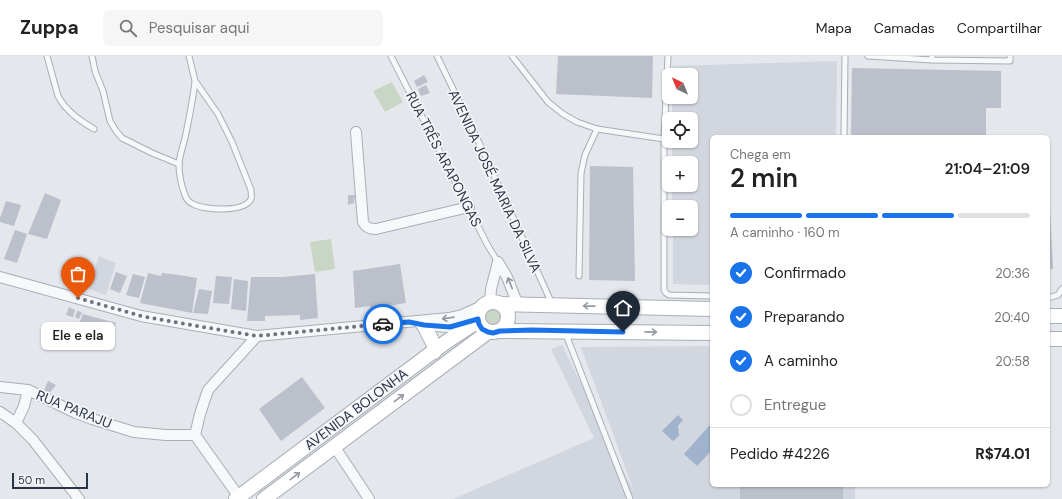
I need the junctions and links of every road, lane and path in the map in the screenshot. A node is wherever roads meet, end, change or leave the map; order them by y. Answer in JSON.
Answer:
{"nodes":[{"id":1,"x":47,"y":56,"type":"edge"},
{"id":2,"x":92,"y":56,"type":"edge"},
{"id":3,"x":189,"y":56,"type":"edge"},
{"id":4,"x":391,"y":56,"type":"edge"},
{"id":5,"x":437,"y":56,"type":"edge"},
{"id":6,"x":512,"y":56,"type":"edge"},
{"id":7,"x":668,"y":56,"type":"edge"},
{"id":8,"x":845,"y":56,"type":"edge"},
{"id":9,"x":868,"y":56,"type":"edge"},
{"id":10,"x":1010,"y":56,"type":"edge"},
{"id":11,"x":932,"y":58,"type":"edge"},
{"id":12,"x":195,"y":81,"type":"junction"},
{"id":13,"x":665,"y":112,"type":"edge"},
{"id":14,"x":94,"y":129,"type":"dead end"},
{"id":15,"x":597,"y":129,"type":"junction"},
{"id":16,"x":356,"y":132,"type":"dead end"},
{"id":17,"x":844,"y":135,"type":"edge"},
{"id":18,"x":662,"y":139,"type":"edge"},
{"id":19,"x":664,"y":148,"type":"edge"},
{"id":20,"x":179,"y":164,"type":"junction"},
{"id":21,"x":469,"y":207,"type":"junction"},
{"id":22,"x":498,"y":262,"type":"junction"},
{"id":23,"x":0,"y":276,"type":"edge"},
{"id":24,"x":579,"y":276,"type":"dead end"},
{"id":25,"x":1062,"y":289,"type":"edge"},
{"id":26,"x":710,"y":296,"type":"edge"},
{"id":27,"x":1050,"y":297,"type":"edge"},
{"id":28,"x":492,"y":304,"type":"junction"},
{"id":29,"x":518,"y":305,"type":"junction"},
{"id":30,"x":553,"y":306,"type":"junction"},
{"id":31,"x":710,"y":309,"type":"edge"},
{"id":32,"x":1050,"y":316,"type":"edge"},
{"id":33,"x":1062,"y":316,"type":"edge"},
{"id":34,"x":478,"y":320,"type":"junction"},
{"id":35,"x":409,"y":322,"type":"junction"},
{"id":36,"x":424,"y":325,"type":"junction"},
{"id":37,"x":494,"y":331,"type":"junction"},
{"id":38,"x":564,"y":332,"type":"junction"},
{"id":39,"x":710,"y":333,"type":"edge"},
{"id":40,"x":257,"y":336,"type":"junction"},
{"id":41,"x":1050,"y":339,"type":"edge"},
{"id":42,"x":1062,"y":339,"type":"edge"},
{"id":43,"x":434,"y":352,"type":"junction"},
{"id":44,"x":0,"y":387,"type":"edge"},
{"id":45,"x":28,"y":390,"type":"junction"},
{"id":46,"x":0,"y":412,"type":"edge"},
{"id":47,"x":16,"y":423,"type":"junction"},
{"id":48,"x":195,"y":435,"type":"junction"},
{"id":49,"x":334,"y":446,"type":"junction"},
{"id":50,"x":238,"y":498,"type":"edge"},
{"id":51,"x":79,"y":499,"type":"edge"},
{"id":52,"x":264,"y":499,"type":"edge"},
{"id":53,"x":369,"y":499,"type":"edge"},
{"id":54,"x":630,"y":499,"type":"edge"}],
"edges":[{"from":1,"to":14,"type":"lane"},
{"from":2,"to":20,"type":"lane"},
{"from":3,"to":12,"type":"lane"},
{"from":4,"to":21,"type":"lane","name":"RUA TRÊS ARAPONGAS"},
{"from":5,"to":30,"type":"lane","name":"AVENIDA JOSÉ MARIA DA SILVA"},
{"from":6,"to":15,"type":"lane"},
{"from":7,"to":13,"type":"lane"},
{"from":8,"to":17,"type":"lane"},
{"from":9,"to":11,"type":"lane"},
{"from":10,"to":11,"type":"lane"},
{"from":12,"to":20,"type":"lane"},
{"from":12,"to":20,"type":"lane"},
{"from":15,"to":18,"type":"lane"},
{"from":15,"to":24,"type":"lane"},
{"from":16,"to":21,"type":"street"},
{"from":19,"to":26,"type":"lane"},
{"from":21,"to":22,"type":"lane","name":"RUA TRÊS ARAPONGAS"},
{"from":22,"to":28,"type":"street"},
{"from":29,"to":22,"type":"street","name":"AVENIDA JOSÉ MARIA DA SILVA","one_way":true},
{"from":23,"to":40,"type":"street"},
{"from":25,"to":27,"type":"lane"},
{"from":28,"to":29,"type":"main road"},
{"from":28,"to":34,"type":"main road"},
{"from":28,"to":35,"type":"street","one_way":true},
{"from":28,"to":37,"type":"main road"},
{"from":29,"to":30,"type":"main road"},
{"from":31,"to":30,"type":"main road","one_way":true},
{"from":32,"to":33,"type":"main road"},
{"from":34,"to":36,"type":"street"},
{"from":34,"to":37,"type":"main road"},
{"from":34,"to":43,"type":"main road","name":"AVENIDA BOLONHA"},
{"from":35,"to":36,"type":"street"},
{"from":35,"to":40,"type":"street"},
{"from":36,"to":43,"type":"main road"},
{"from":37,"to":38,"type":"main road"},
{"from":49,"to":37,"type":"main road","name":"AVENIDA BOLONHA","one_way":true},
{"from":38,"to":39,"type":"main road","one_way":true},
{"from":38,"to":54,"type":"lane"},
{"from":40,"to":48,"type":"street"},
{"from":41,"to":42,"type":"main road"},
{"from":43,"to":50,"type":"main road","name":"AVENIDA BOLONHA"},
{"from":44,"to":45,"type":"street","name":"RUA PARAJU"},
{"from":45,"to":47,"type":"street"},
{"from":45,"to":48,"type":"street","name":"RUA PARAJU"},
{"from":46,"to":47,"type":"street"},
{"from":47,"to":51,"type":"street"},
{"from":48,"to":50,"type":"street"},
{"from":52,"to":49,"type":"main road","name":"AVENIDA BOLONHA","one_way":true},
{"from":49,"to":53,"type":"street"}]}
